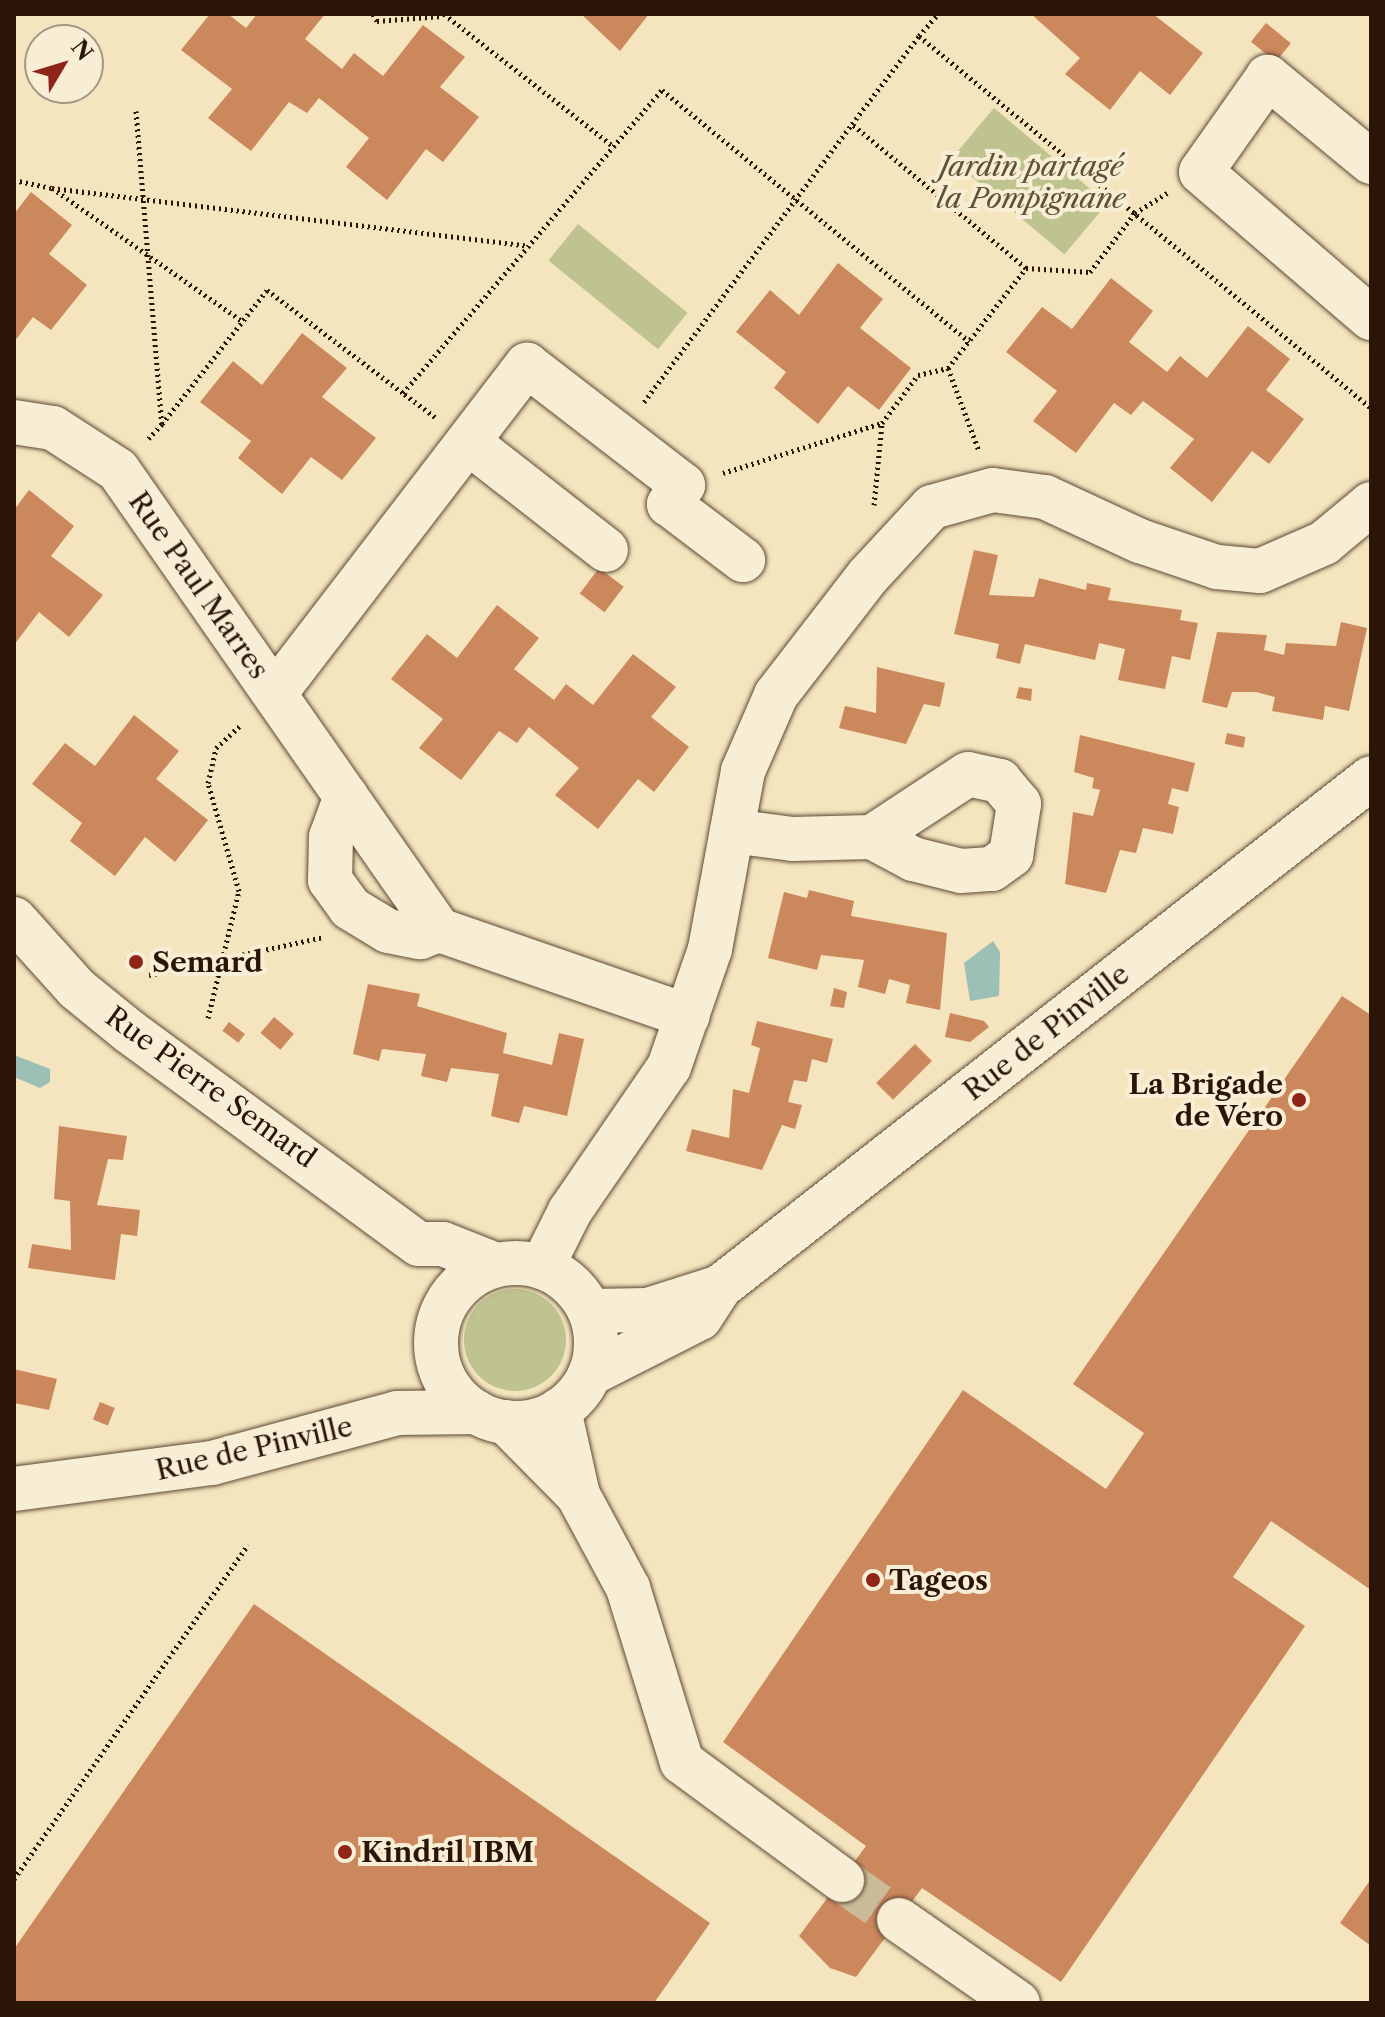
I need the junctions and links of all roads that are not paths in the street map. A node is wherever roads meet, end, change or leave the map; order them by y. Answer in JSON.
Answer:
{"nodes":[{"id":1,"x":1371,"y":162,"type":"edge"},
{"id":2,"x":1367,"y":305,"type":"edge"},
{"id":3,"x":14,"y":422,"type":"edge"},
{"id":4,"x":468,"y":442,"type":"junction"},
{"id":5,"x":1371,"y":504,"type":"edge"},
{"id":6,"x":606,"y":550,"type":"dead end"},
{"id":7,"x":743,"y":560,"type":"dead end"},
{"id":8,"x":275,"y":693,"type":"junction"},
{"id":9,"x":1371,"y":778,"type":"edge"},
{"id":10,"x":346,"y":796,"type":"junction"},
{"id":11,"x":732,"y":831,"type":"junction"},
{"id":12,"x":872,"y":837,"type":"dead end"},
{"id":13,"x":14,"y":919,"type":"edge"},
{"id":14,"x":439,"y":930,"type":"junction"},
{"id":15,"x":688,"y":1016,"type":"junction"},
{"id":16,"x":419,"y":1244,"type":"junction"},
{"id":17,"x":496,"y":1265,"type":"junction"},
{"id":18,"x":542,"y":1267,"type":"junction"},
{"id":19,"x":720,"y":1287,"type":"junction"},
{"id":20,"x":443,"y":1308,"type":"junction"},
{"id":21,"x":590,"y":1311,"type":"junction"},
{"id":22,"x":440,"y":1368,"type":"junction"},
{"id":23,"x":590,"y":1374,"type":"junction"},
{"id":24,"x":559,"y":1410,"type":"junction"},
{"id":25,"x":397,"y":1413,"type":"junction"},
{"id":26,"x":491,"y":1417,"type":"junction"},
{"id":27,"x":14,"y":1489,"type":"edge"},
{"id":28,"x":578,"y":1495,"type":"junction"},
{"id":29,"x":842,"y":1880,"type":"tunnel mouth"},
{"id":30,"x":899,"y":1920,"type":"tunnel mouth"},
{"id":31,"x":1018,"y":2003,"type":"edge"}],
"edges":[{"from":1,"to":2,"type":"street"},
{"from":3,"to":8,"type":"street","name":"Rue Paul Marres"},
{"from":4,"to":6,"type":"street"},
{"from":4,"to":7,"type":"street"},
{"from":4,"to":8,"type":"street"},
{"from":5,"to":11,"type":"street"},
{"from":8,"to":10,"type":"street","name":"Rue Paul Marres"},
{"from":9,"to":19,"type":"street","name":"Rue de Pinville"},
{"from":10,"to":14,"type":"street","name":"Rue Paul Marres"},
{"from":10,"to":14,"type":"street"},
{"from":11,"to":12,"type":"street"},
{"from":11,"to":15,"type":"street"},
{"from":13,"to":16,"type":"street","name":"Rue Pierre Semard"},
{"from":14,"to":15,"type":"street"},
{"from":15,"to":18,"type":"street"},
{"from":16,"to":17,"type":"street","name":"Rue Pierre Semard"},
{"from":16,"to":20,"type":"street"},
{"from":17,"to":18,"type":"street"},
{"from":17,"to":20,"type":"street"},
{"from":18,"to":21,"type":"street"},
{"from":19,"to":21,"type":"street","name":"Rue de Pinville"},
{"from":19,"to":23,"type":"street","name":"Rue de Pinville"},
{"from":20,"to":22,"type":"street"},
{"from":21,"to":23,"type":"street"},
{"from":22,"to":25,"type":"street"},
{"from":22,"to":26,"type":"street"},
{"from":23,"to":24,"type":"street"},
{"from":24,"to":26,"type":"street"},
{"from":24,"to":28,"type":"street"},
{"from":25,"to":26,"type":"street","name":"Rue de Pinville"},
{"from":25,"to":27,"type":"street","name":"Rue de Pinville"},
{"from":26,"to":28,"type":"street"},
{"from":28,"to":29,"type":"street"},
{"from":30,"to":31,"type":"street"}]}
